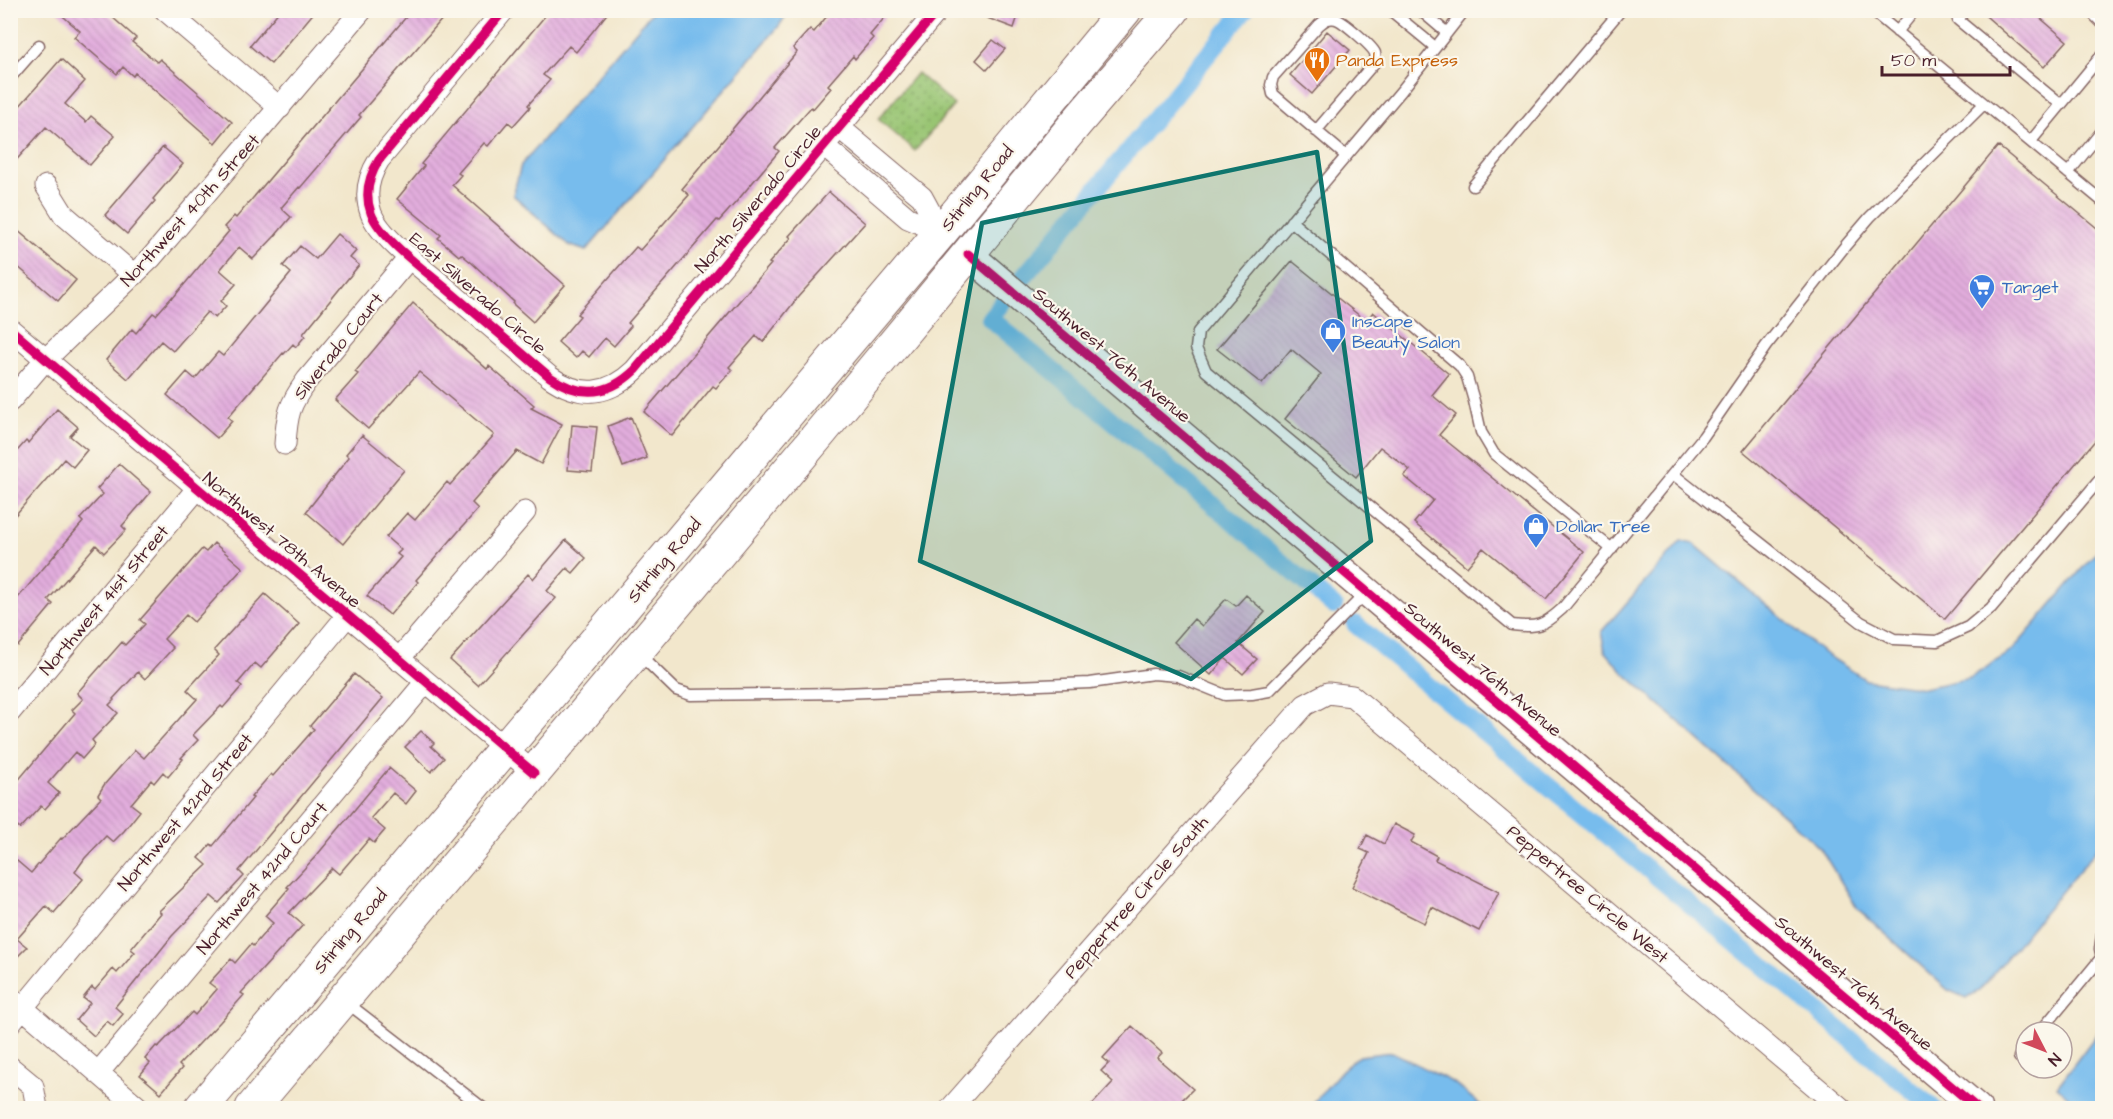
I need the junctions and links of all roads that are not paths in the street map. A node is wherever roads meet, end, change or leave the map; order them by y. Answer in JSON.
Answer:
{"nodes":[{"id":1,"x":165,"y":10,"type":"edge"},
{"id":2,"x":362,"y":10,"type":"edge"},
{"id":3,"x":504,"y":10,"type":"edge"},
{"id":4,"x":938,"y":10,"type":"edge"},
{"id":5,"x":1125,"y":10,"type":"edge"},
{"id":6,"x":1390,"y":10,"type":"edge"},
{"id":7,"x":1420,"y":10,"type":"edge"},
{"id":8,"x":1465,"y":10,"type":"edge"},
{"id":9,"x":1621,"y":10,"type":"edge"},
{"id":10,"x":1871,"y":10,"type":"edge"},
{"id":11,"x":1914,"y":10,"type":"edge"},
{"id":12,"x":1965,"y":10,"type":"edge"},
{"id":13,"x":2089,"y":10,"type":"edge"},
{"id":14,"x":1170,"y":13,"type":"edge"},
{"id":15,"x":2103,"y":22,"type":"edge"},
{"id":16,"x":1897,"y":32,"type":"junction"},
{"id":17,"x":1446,"y":33,"type":"junction"},
{"id":18,"x":39,"y":45,"type":"dead end"},
{"id":19,"x":1435,"y":48,"type":"junction"},
{"id":20,"x":2103,"y":55,"type":"edge"},
{"id":21,"x":10,"y":78,"type":"edge"},
{"id":22,"x":1984,"y":104,"type":"junction"},
{"id":23,"x":2060,"y":104,"type":"junction"},
{"id":24,"x":280,"y":108,"type":"junction"},
{"id":25,"x":840,"y":128,"type":"junction"},
{"id":26,"x":1316,"y":130,"type":"junction"},
{"id":27,"x":2101,"y":136,"type":"edge"},
{"id":28,"x":2031,"y":141,"type":"junction"},
{"id":29,"x":824,"y":146,"type":"junction"},
{"id":30,"x":1346,"y":156,"type":"junction"},
{"id":31,"x":2068,"y":173,"type":"junction"},
{"id":32,"x":46,"y":186,"type":"dead end"},
{"id":33,"x":1473,"y":186,"type":"dead end"},
{"id":34,"x":2103,"y":201,"type":"edge"},
{"id":35,"x":1291,"y":221,"type":"junction"},
{"id":36,"x":941,"y":232,"type":"junction"},
{"id":37,"x":968,"y":254,"type":"junction"},
{"id":38,"x":410,"y":257,"type":"junction"},
{"id":39,"x":134,"y":275,"type":"junction"},
{"id":40,"x":938,"y":291,"type":"junction"},
{"id":41,"x":10,"y":329,"type":"edge"},
{"id":42,"x":45,"y":360,"type":"junction"},
{"id":43,"x":592,"y":391,"type":"joint"},
{"id":44,"x":10,"y":401,"type":"edge"},
{"id":45,"x":285,"y":444,"type":"dead end"},
{"id":46,"x":1673,"y":474,"type":"junction"},
{"id":47,"x":2103,"y":477,"type":"edge"},
{"id":48,"x":197,"y":489,"type":"junction"},
{"id":49,"x":525,"y":512,"type":"dead end"},
{"id":50,"x":1612,"y":549,"type":"junction"},
{"id":51,"x":1367,"y":592,"type":"junction"},
{"id":52,"x":346,"y":616,"type":"junction"},
{"id":53,"x":637,"y":651,"type":"junction"},
{"id":54,"x":399,"y":660,"type":"junction"},
{"id":55,"x":425,"y":683,"type":"junction"},
{"id":56,"x":1328,"y":693,"type":"joint"},
{"id":57,"x":10,"y":712,"type":"edge"},
{"id":58,"x":505,"y":748,"type":"junction"},
{"id":59,"x":534,"y":773,"type":"junction"},
{"id":60,"x":2103,"y":935,"type":"edge"},
{"id":61,"x":2102,"y":958,"type":"edge"},
{"id":62,"x":344,"y":1000,"type":"junction"},
{"id":63,"x":15,"y":1009,"type":"edge"},
{"id":64,"x":2050,"y":1020,"type":"edge"},
{"id":65,"x":10,"y":1067,"type":"edge"},
{"id":66,"x":98,"y":1073,"type":"junction"},
{"id":67,"x":36,"y":1104,"type":"edge"},
{"id":68,"x":139,"y":1108,"type":"edge"},
{"id":69,"x":201,"y":1108,"type":"edge"},
{"id":70,"x":252,"y":1108,"type":"edge"},
{"id":71,"x":483,"y":1108,"type":"edge"},
{"id":72,"x":951,"y":1108,"type":"edge"},
{"id":73,"x":1841,"y":1108,"type":"edge"},
{"id":74,"x":1977,"y":1108,"type":"edge"}],
"edges":[{"from":1,"to":24,"type":"street"},
{"from":2,"to":24,"type":"street","name":"Northwest 40th Street"},
{"from":3,"to":38,"type":"street","name":"East Silverado Circle"},
{"from":4,"to":25,"type":"street","name":"North Silverado Circle"},
{"from":5,"to":36,"type":"main road","name":"Stirling Road"},
{"from":6,"to":19,"type":"lane"},
{"from":7,"to":17,"type":"lane"},
{"from":8,"to":17,"type":"lane"},
{"from":9,"to":33,"type":"lane"},
{"from":10,"to":16,"type":"lane"},
{"from":11,"to":16,"type":"lane"},
{"from":12,"to":23,"type":"lane"},
{"from":13,"to":15,"type":"lane"},
{"from":14,"to":37,"type":"main road","name":"Stirling Road"},
{"from":16,"to":22,"type":"lane"},
{"from":17,"to":19,"type":"lane"},
{"from":18,"to":21,"type":"lane"},
{"from":19,"to":30,"type":"lane"},
{"from":20,"to":23,"type":"lane"},
{"from":22,"to":28,"type":"lane"},
{"from":22,"to":46,"type":"lane"},
{"from":23,"to":28,"type":"lane"},
{"from":24,"to":39,"type":"street","name":"Northwest 40th Street"},
{"from":25,"to":29,"type":"street","name":"North Silverado Circle"},
{"from":25,"to":36,"type":"street"},
{"from":26,"to":26,"type":"lane"},
{"from":26,"to":30,"type":"lane"},
{"from":27,"to":31,"type":"lane"},
{"from":28,"to":31,"type":"lane"},
{"from":29,"to":36,"type":"street"},
{"from":29,"to":43,"type":"street","name":"North Silverado Circle"},
{"from":30,"to":35,"type":"lane"},
{"from":31,"to":34,"type":"lane"},
{"from":32,"to":39,"type":"street"},
{"from":35,"to":50,"type":"lane"},
{"from":35,"to":50,"type":"lane"},
{"from":36,"to":40,"type":"main road"},
{"from":36,"to":58,"type":"main road","name":"Stirling Road"},
{"from":37,"to":40,"type":"main road","name":"Stirling Road"},
{"from":37,"to":51,"type":"street","name":"Southwest 76th Avenue"},
{"from":38,"to":43,"type":"street","name":"East Silverado Circle"},
{"from":38,"to":45,"type":"street","name":"Silverado Court"},
{"from":39,"to":42,"type":"street","name":"Northwest 40th Street"},
{"from":40,"to":53,"type":"main road","name":"Stirling Road"},
{"from":41,"to":42,"type":"street","name":"Northwest 78th Avenue"},
{"from":42,"to":44,"type":"street","name":"Northwest 40th Street"},
{"from":42,"to":48,"type":"street","name":"Northwest 78th Avenue"},
{"from":46,"to":47,"type":"lane"},
{"from":46,"to":50,"type":"lane"},
{"from":48,"to":52,"type":"street","name":"Northwest 78th Avenue"},
{"from":48,"to":57,"type":"street","name":"Northwest 41st Street"},
{"from":49,"to":54,"type":"street"},
{"from":51,"to":53,"type":"lane"},
{"from":51,"to":74,"type":"street","name":"Southwest 76th Avenue"},
{"from":52,"to":54,"type":"street","name":"Northwest 78th Avenue"},
{"from":52,"to":63,"type":"street","name":"Northwest 42nd Street"},
{"from":53,"to":59,"type":"main road","name":"Stirling Road"},
{"from":54,"to":55,"type":"street","name":"Northwest 78th Avenue"},
{"from":55,"to":58,"type":"street","name":"Northwest 78th Avenue"},
{"from":55,"to":66,"type":"street","name":"Northwest 42nd Court"},
{"from":56,"to":72,"type":"street","name":"Peppertree Circle South"},
{"from":56,"to":73,"type":"street","name":"Peppertree Circle West"},
{"from":58,"to":59,"type":"street","name":"Northwest 78th Avenue"},
{"from":58,"to":69,"type":"main road","name":"Stirling Road"},
{"from":59,"to":62,"type":"main road","name":"Stirling Road"},
{"from":60,"to":61,"type":"lane"},
{"from":61,"to":64,"type":"lane"},
{"from":62,"to":70,"type":"main road","name":"Stirling Road"},
{"from":62,"to":71,"type":"lane"},
{"from":63,"to":66,"type":"street"},
{"from":65,"to":67,"type":"street"},
{"from":66,"to":68,"type":"street"}]}
